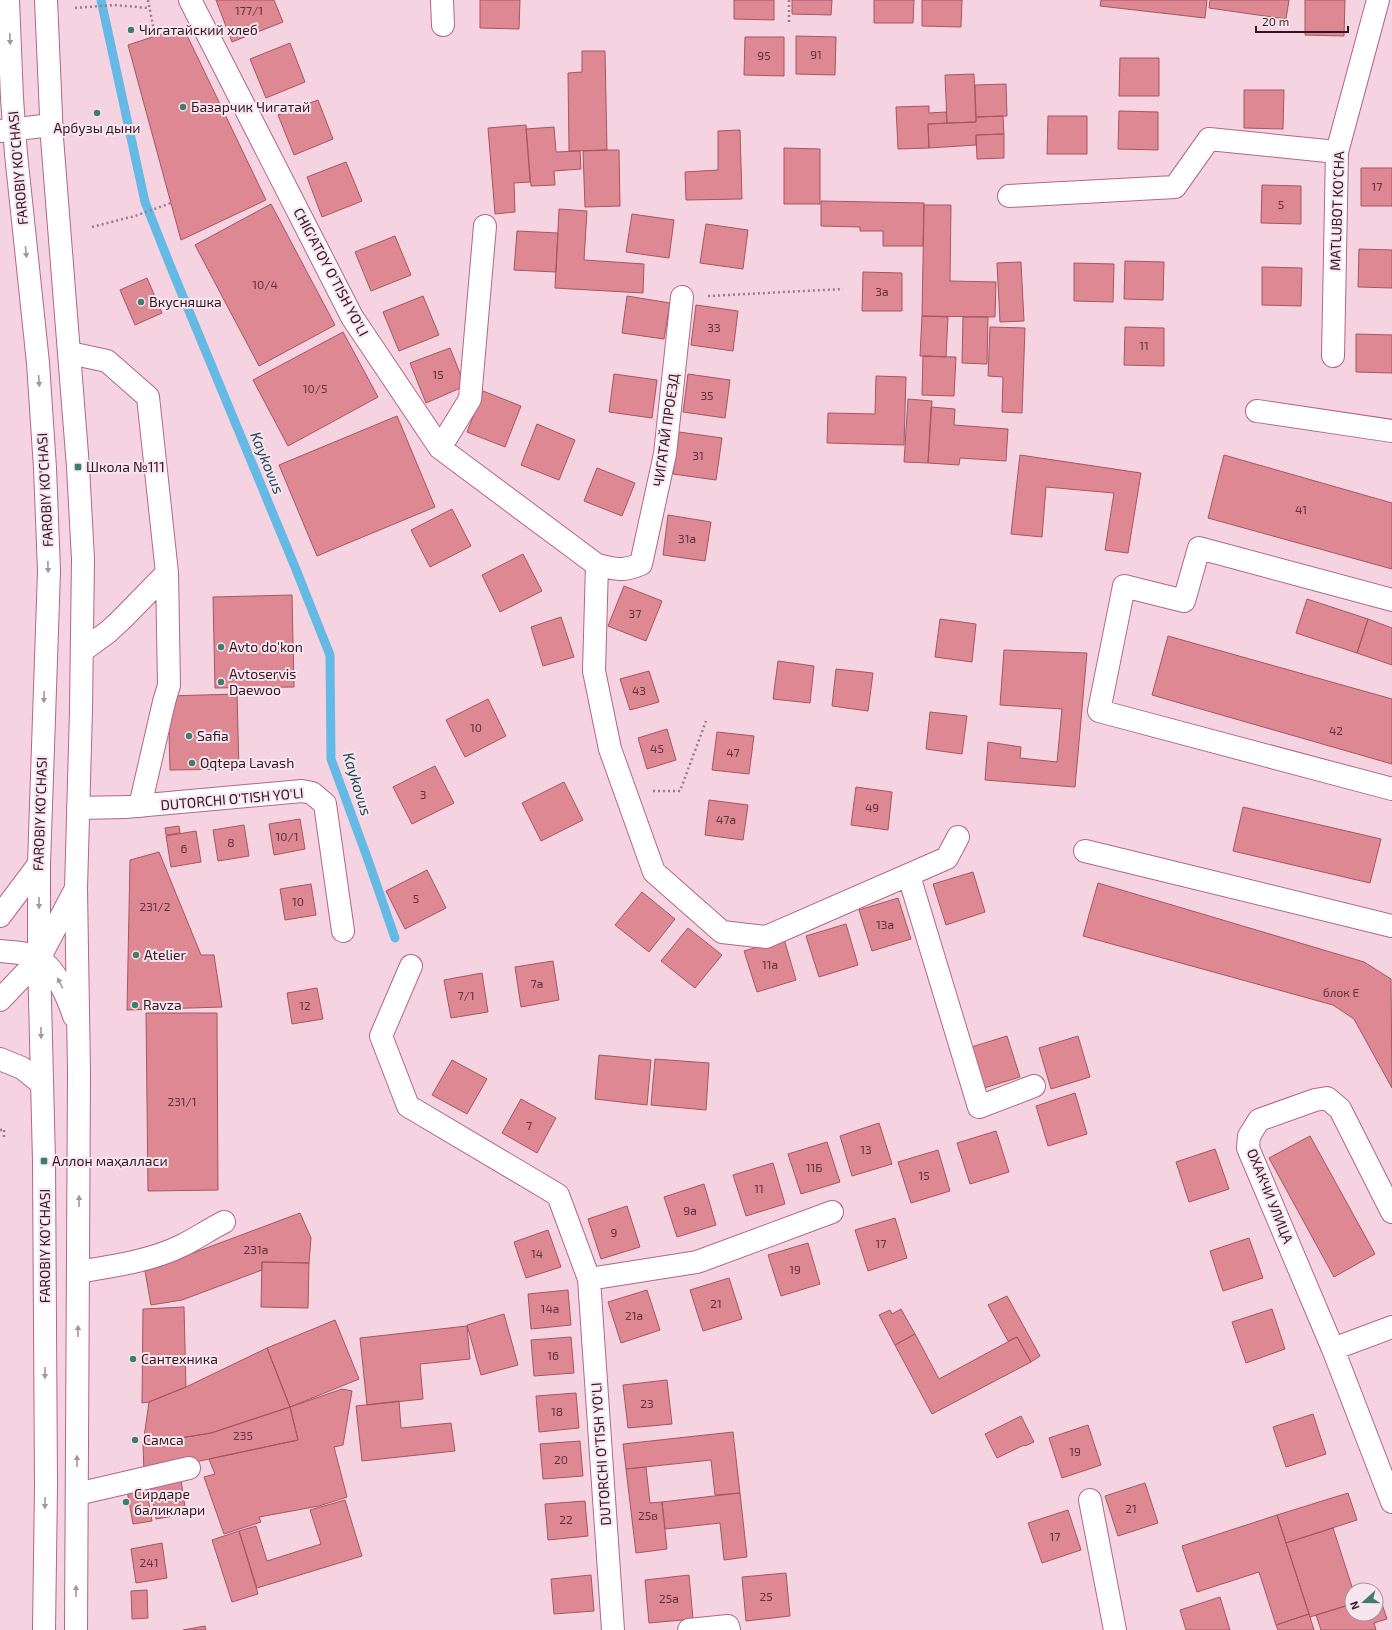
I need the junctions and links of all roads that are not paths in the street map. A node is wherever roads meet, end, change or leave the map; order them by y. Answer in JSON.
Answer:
{"nodes":[{"id":1,"x":8,"y":0,"type":"edge"},
{"id":2,"x":46,"y":0,"type":"edge"},
{"id":3,"x":190,"y":0,"type":"edge"},
{"id":4,"x":442,"y":0,"type":"edge"},
{"id":5,"x":1378,"y":0,"type":"edge"},
{"id":6,"x":443,"y":25,"type":"dead end"},
{"id":7,"x":51,"y":125,"type":"junction"},
{"id":8,"x":7,"y":130,"type":"edge"},
{"id":9,"x":1337,"y":152,"type":"junction"},
{"id":10,"x":1010,"y":196,"type":"dead end"},
{"id":11,"x":484,"y":226,"type":"dead end"},
{"id":12,"x":682,"y":298,"type":"road end"},
{"id":13,"x":70,"y":353,"type":"junction"},
{"id":14,"x":1333,"y":356,"type":"dead end"},
{"id":15,"x":1256,"y":410,"type":"dead end"},
{"id":16,"x":1392,"y":431,"type":"edge"},
{"id":17,"x":440,"y":448,"type":"junction"},
{"id":18,"x":597,"y":565,"type":"junction"},
{"id":19,"x":166,"y":573,"type":"junction"},
{"id":20,"x":1392,"y":600,"type":"edge"},
{"id":21,"x":82,"y":650,"type":"junction"},
{"id":22,"x":1392,"y":789,"type":"edge"},
{"id":23,"x":140,"y":806,"type":"junction"},
{"id":24,"x":78,"y":808,"type":"junction"},
{"id":25,"x":958,"y":837,"type":"dead end"},
{"id":26,"x":1085,"y":851,"type":"dead end"},
{"id":27,"x":39,"y":864,"type":"junction"},
{"id":28,"x":908,"y":876,"type":"junction"},
{"id":29,"x":76,"y":889,"type":"junction"},
{"id":30,"x":0,"y":916,"type":"edge"},
{"id":31,"x":1392,"y":926,"type":"edge"},
{"id":32,"x":343,"y":932,"type":"dead end"},
{"id":33,"x":0,"y":951,"type":"edge"},
{"id":34,"x":39,"y":959,"type":"junction"},
{"id":35,"x":411,"y":966,"type":"dead end"},
{"id":36,"x":0,"y":1000,"type":"edge"},
{"id":37,"x":79,"y":1032,"type":"junction"},
{"id":38,"x":0,"y":1059,"type":"edge"},
{"id":39,"x":42,"y":1084,"type":"junction"},
{"id":40,"x":1034,"y":1086,"type":"dead end"},
{"id":41,"x":832,"y":1212,"type":"dead end"},
{"id":42,"x":1392,"y":1212,"type":"edge"},
{"id":43,"x":224,"y":1222,"type":"dead end"},
{"id":44,"x":78,"y":1272,"type":"junction"},
{"id":45,"x":589,"y":1279,"type":"junction"},
{"id":46,"x":1392,"y":1327,"type":"edge"},
{"id":47,"x":1333,"y":1349,"type":"junction"},
{"id":48,"x":189,"y":1468,"type":"dead end"},
{"id":49,"x":77,"y":1494,"type":"junction"},
{"id":50,"x":1090,"y":1500,"type":"dead end"},
{"id":51,"x":1392,"y":1502,"type":"edge"},
{"id":52,"x":44,"y":1630,"type":"edge"},
{"id":53,"x":76,"y":1630,"type":"edge"},
{"id":54,"x":613,"y":1630,"type":"edge"},
{"id":55,"x":689,"y":1630,"type":"edge"},
{"id":56,"x":729,"y":1630,"type":"edge"},
{"id":57,"x":1115,"y":1630,"type":"edge"}],
"edges":[{"from":1,"to":8,"type":"street","name":"FAROBIY KO'CHASI","one_way":true},
{"from":2,"to":7,"type":"street"},
{"from":3,"to":17,"type":"street","name":"CHIG'ATOY O'TISH YO'LI"},
{"from":4,"to":6,"type":"street"},
{"from":5,"to":9,"type":"street","name":"MATLUBOT KO'CHA"},
{"from":7,"to":8,"type":"street"},
{"from":7,"to":13,"type":"street"},
{"from":8,"to":27,"type":"street","name":"FAROBIY KO'CHASI","one_way":true},
{"from":9,"to":10,"type":"street"},
{"from":9,"to":14,"type":"street","name":"MATLUBOT KO'CHA"},
{"from":11,"to":17,"type":"street"},
{"from":12,"to":18,"type":"street","name":"ЧИГАТАЙ ПРОЕЗД"},
{"from":13,"to":19,"type":"street"},
{"from":13,"to":21,"type":"street"},
{"from":15,"to":16,"type":"street"},
{"from":17,"to":18,"type":"street","name":"CHIG'ATOY O'TISH YO'LI"},
{"from":18,"to":28,"type":"street"},
{"from":19,"to":21,"type":"street"},
{"from":19,"to":23,"type":"street"},
{"from":20,"to":22,"type":"street"},
{"from":21,"to":24,"type":"street"},
{"from":23,"to":24,"type":"street","name":"DUTORCHI O'TISH YO'LI"},
{"from":23,"to":32,"type":"street","name":"DUTORCHI O'TISH YO'LI"},
{"from":24,"to":29,"type":"street"},
{"from":25,"to":28,"type":"street"},
{"from":26,"to":31,"type":"street"},
{"from":27,"to":30,"type":"street"},
{"from":27,"to":34,"type":"street","name":"FAROBIY KO'CHASI","one_way":true},
{"from":28,"to":40,"type":"street"},
{"from":29,"to":34,"type":"street"},
{"from":29,"to":37,"type":"street"},
{"from":33,"to":34,"type":"street"},
{"from":34,"to":36,"type":"street"},
{"from":37,"to":34,"type":"street","one_way":true},
{"from":34,"to":39,"type":"street","name":"FAROBIY KO'CHASI","one_way":true},
{"from":35,"to":45,"type":"street","name":"DUTORCHI O'TISH YO'LI"},
{"from":44,"to":37,"type":"street","one_way":true},
{"from":38,"to":39,"type":"street"},
{"from":39,"to":52,"type":"street","name":"FAROBIY KO'CHASI","one_way":true},
{"from":41,"to":45,"type":"street"},
{"from":42,"to":47,"type":"street","name":"ОХАКЧИ УЛИЦА"},
{"from":43,"to":44,"type":"street"},
{"from":49,"to":44,"type":"street","one_way":true},
{"from":45,"to":54,"type":"street","name":"DUTORCHI O'TISH YO'LI"},
{"from":46,"to":47,"type":"street"},
{"from":47,"to":51,"type":"street","name":"ОХАКЧИ УЛИЦА"},
{"from":48,"to":49,"type":"street"},
{"from":53,"to":49,"type":"street","one_way":true},
{"from":50,"to":57,"type":"street"},
{"from":55,"to":56,"type":"street"}]}
